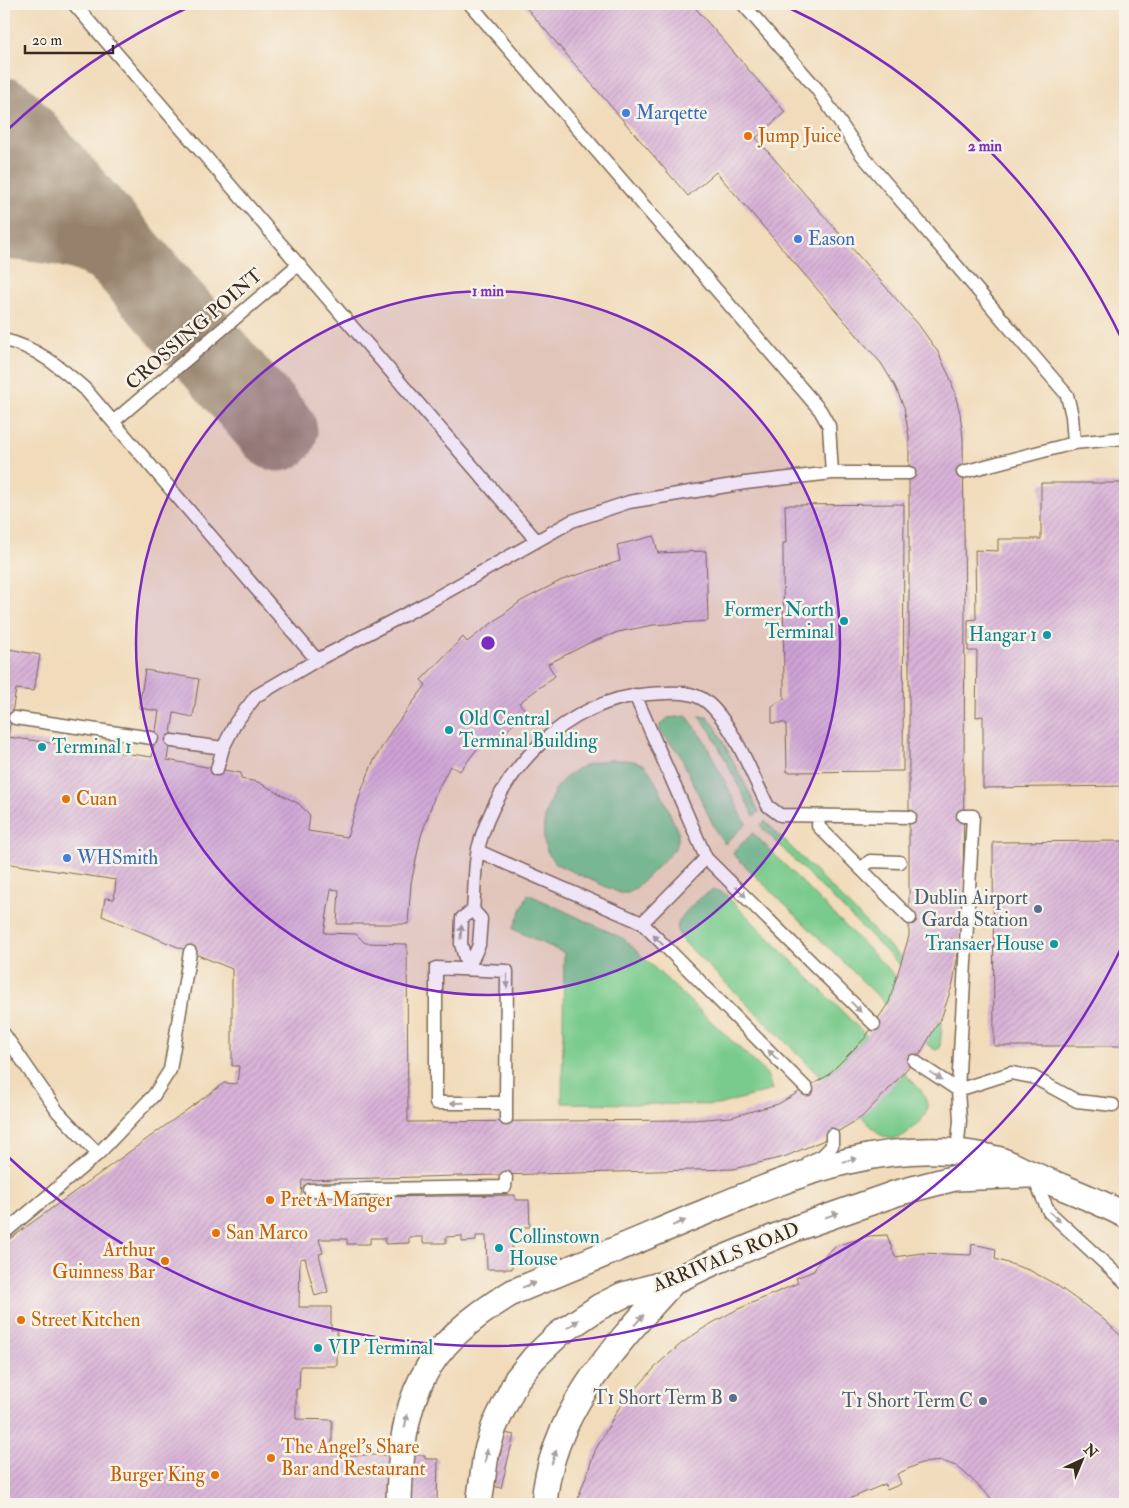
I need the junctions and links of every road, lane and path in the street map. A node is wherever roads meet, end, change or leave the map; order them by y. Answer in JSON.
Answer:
{"nodes":[{"id":1,"x":74,"y":4,"type":"edge"},
{"id":2,"x":470,"y":4,"type":"edge"},
{"id":3,"x":744,"y":4,"type":"edge"},
{"id":4,"x":299,"y":264,"type":"junction"},
{"id":5,"x":4,"y":340,"type":"edge"},
{"id":6,"x":114,"y":422,"type":"junction"},
{"id":7,"x":1125,"y":438,"type":"edge"},
{"id":8,"x":1074,"y":443,"type":"junction"},
{"id":9,"x":832,"y":472,"type":"junction"},
{"id":10,"x":963,"y":472,"type":"dead end"},
{"id":11,"x":909,"y":473,"type":"dead end"},
{"id":12,"x":536,"y":540,"type":"junction"},
{"id":13,"x":317,"y":660,"type":"junction"},
{"id":14,"x":635,"y":695,"type":"junction"},
{"id":15,"x":15,"y":718,"type":"dead end"},
{"id":16,"x":152,"y":738,"type":"dead end"},
{"id":17,"x":172,"y":741,"type":"dead end"},
{"id":18,"x":223,"y":748,"type":"junction"},
{"id":19,"x":217,"y":769,"type":"dead end"},
{"id":20,"x":819,"y":816,"type":"junction"},
{"id":21,"x":963,"y":816,"type":"dead end"},
{"id":22,"x":910,"y":817,"type":"dead end"},
{"id":23,"x":478,"y":851,"type":"junction"},
{"id":24,"x":706,"y":858,"type":"junction"},
{"id":25,"x":900,"y":862,"type":"dead end"},
{"id":26,"x":861,"y":869,"type":"junction"},
{"id":27,"x":474,"y":910,"type":"junction"},
{"id":28,"x":910,"y":918,"type":"dead end"},
{"id":29,"x":642,"y":923,"type":"junction"},
{"id":30,"x":190,"y":952,"type":"dead end"},
{"id":31,"x":468,"y":969,"type":"junction"},
{"id":32,"x":874,"y":1024,"type":"dead end"},
{"id":33,"x":4,"y":1034,"type":"edge"},
{"id":34,"x":914,"y":1061,"type":"dead end"},
{"id":35,"x":807,"y":1089,"type":"dead end"},
{"id":36,"x":958,"y":1090,"type":"junction"},
{"id":37,"x":506,"y":1103,"type":"junction"},
{"id":38,"x":1113,"y":1105,"type":"dead end"},
{"id":39,"x":506,"y":1119,"type":"dead end"},
{"id":40,"x":832,"y":1135,"type":"dead end"},
{"id":41,"x":957,"y":1153,"type":"junction"},
{"id":42,"x":98,"y":1154,"type":"junction"},
{"id":43,"x":1032,"y":1175,"type":"junction"},
{"id":44,"x":506,"y":1178,"type":"dead end"},
{"id":45,"x":771,"y":1185,"type":"junction"},
{"id":46,"x":310,"y":1190,"type":"dead end"},
{"id":47,"x":1125,"y":1215,"type":"edge"},
{"id":48,"x":4,"y":1233,"type":"edge"},
{"id":49,"x":674,"y":1282,"type":"junction"},
{"id":50,"x":1125,"y":1282,"type":"edge"},
{"id":51,"x":399,"y":1504,"type":"edge"},
{"id":52,"x":479,"y":1504,"type":"edge"},
{"id":53,"x":544,"y":1504,"type":"edge"}],
"edges":[{"from":1,"to":4,"type":"lane"},
{"from":2,"to":9,"type":"lane"},
{"from":3,"to":8,"type":"lane"},
{"from":4,"to":6,"type":"lane","name":"CROSSING POINT"},
{"from":4,"to":12,"type":"lane"},
{"from":5,"to":6,"type":"lane"},
{"from":6,"to":13,"type":"lane"},
{"from":7,"to":8,"type":"lane"},
{"from":8,"to":10,"type":"lane"},
{"from":9,"to":11,"type":"lane"},
{"from":9,"to":12,"type":"lane"},
{"from":12,"to":13,"type":"lane"},
{"from":13,"to":18,"type":"lane"},
{"from":14,"to":20,"type":"lane"},
{"from":14,"to":23,"type":"lane"},
{"from":14,"to":24,"type":"lane"},
{"from":15,"to":16,"type":"lane"},
{"from":17,"to":18,"type":"lane"},
{"from":18,"to":19,"type":"lane"},
{"from":20,"to":22,"type":"lane"},
{"from":20,"to":26,"type":"lane"},
{"from":21,"to":36,"type":"lane"},
{"from":23,"to":27,"type":"lane"},
{"from":23,"to":29,"type":"lane"},
{"from":24,"to":29,"type":"lane"},
{"from":24,"to":32,"type":"lane","one_way":true},
{"from":25,"to":26,"type":"lane"},
{"from":26,"to":28,"type":"lane"},
{"from":27,"to":31,"type":"lane"},
{"from":31,"to":27,"type":"lane","one_way":true},
{"from":35,"to":29,"type":"lane","one_way":true},
{"from":30,"to":42,"type":"lane"},
{"from":31,"to":37,"type":"lane","one_way":true},
{"from":37,"to":31,"type":"lane","one_way":true},
{"from":33,"to":42,"type":"lane"},
{"from":34,"to":36,"type":"lane","one_way":true},
{"from":36,"to":38,"type":"lane"},
{"from":36,"to":41,"type":"lane"},
{"from":37,"to":39,"type":"lane"},
{"from":40,"to":45,"type":"lane"},
{"from":41,"to":43,"type":"street"},
{"from":45,"to":41,"type":"street","one_way":true},
{"from":42,"to":48,"type":"lane"},
{"from":43,"to":47,"type":"street"},
{"from":49,"to":43,"type":"street","name":"ARRIVALS ROAD","one_way":true},
{"from":43,"to":50,"type":"lane","one_way":true},
{"from":44,"to":46,"type":"lane"},
{"from":51,"to":45,"type":"street","one_way":true},
{"from":52,"to":49,"type":"street","name":"ARRIVALS ROAD","one_way":true},
{"from":53,"to":49,"type":"street","one_way":true}]}
